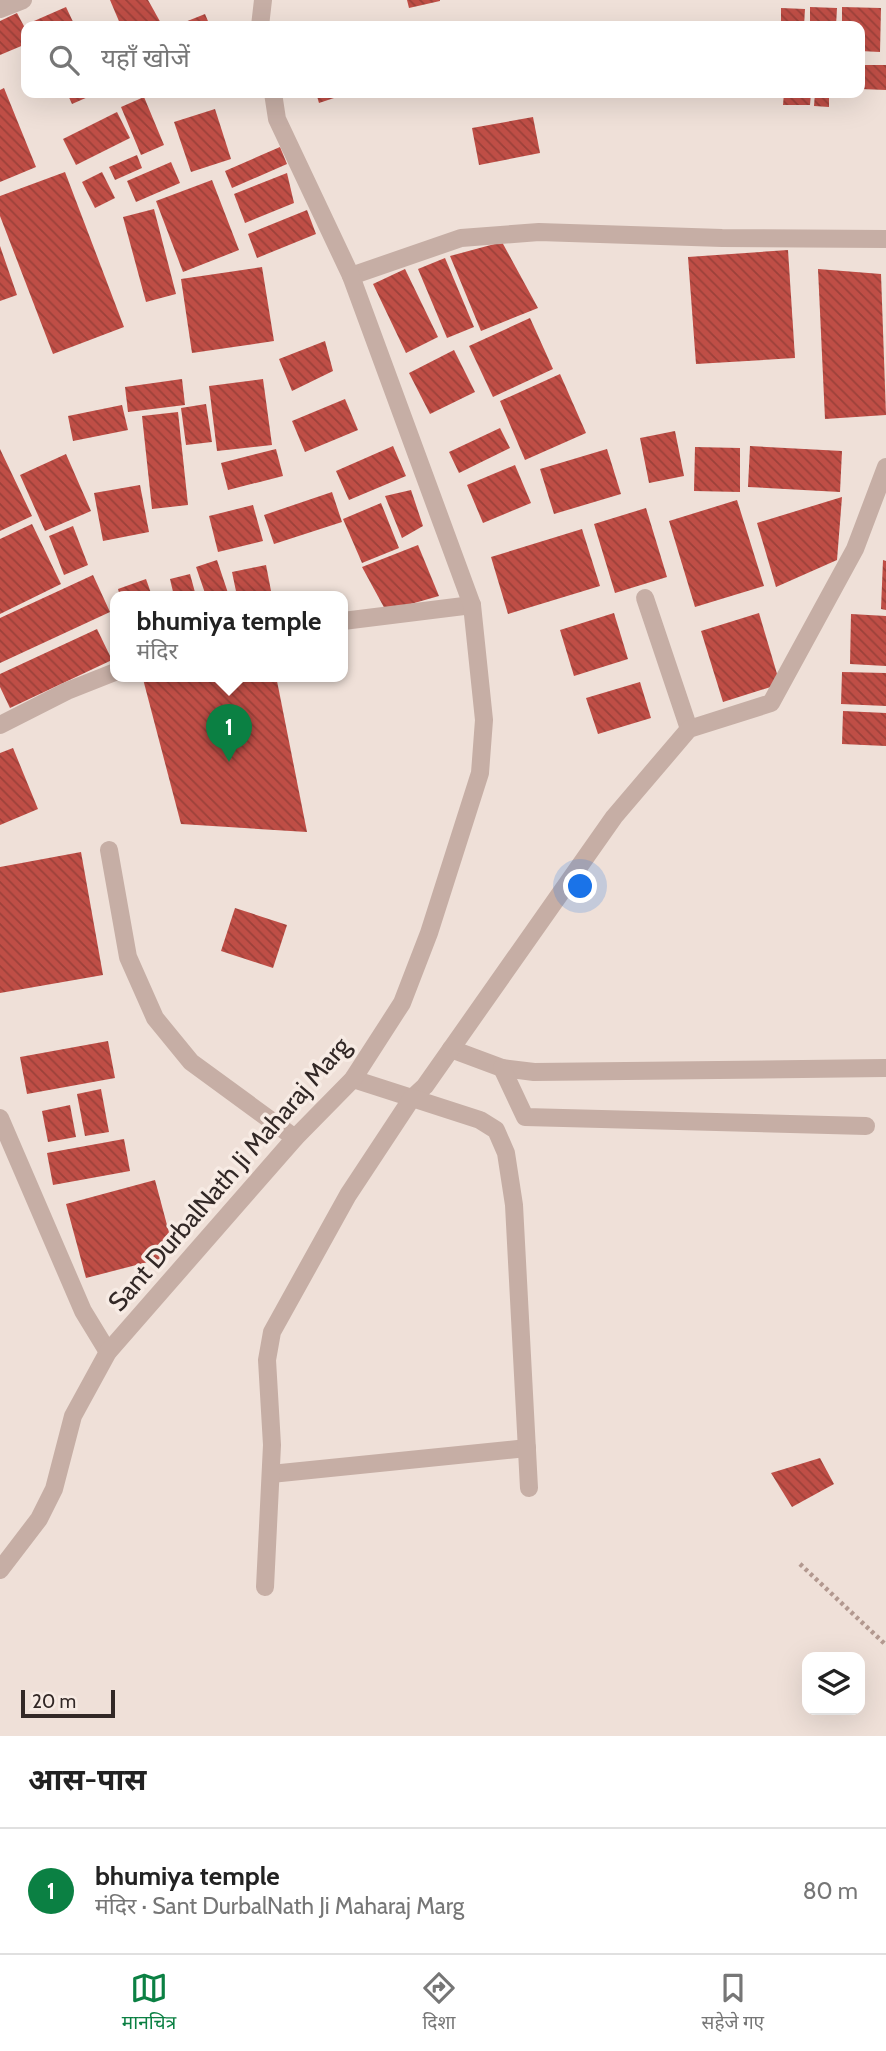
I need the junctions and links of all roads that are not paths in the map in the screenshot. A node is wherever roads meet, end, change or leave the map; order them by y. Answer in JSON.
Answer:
{"nodes":[{"id":1,"x":23,"y":0,"type":"edge"},
{"id":2,"x":262,"y":0,"type":"edge"},
{"id":3,"x":0,"y":9,"type":"edge"},
{"id":4,"x":260,"y":21,"type":"edge"},
{"id":5,"x":274,"y":98,"type":"edge"},
{"id":6,"x":886,"y":239,"type":"edge"},
{"id":7,"x":351,"y":276,"type":"junction"},
{"id":8,"x":886,"y":467,"type":"edge"},
{"id":9,"x":645,"y":598,"type":"dead end"},
{"id":10,"x":472,"y":606,"type":"junction"},
{"id":11,"x":348,"y":620,"type":"edge"},
{"id":12,"x":110,"y":674,"type":"edge"},
{"id":13,"x":0,"y":725,"type":"edge"},
{"id":14,"x":689,"y":729,"type":"junction"},
{"id":15,"x":109,"y":850,"type":"dead end"},
{"id":16,"x":451,"y":1049,"type":"junction"},
{"id":17,"x":502,"y":1068,"type":"junction"},
{"id":18,"x":885,"y":1068,"type":"edge"},
{"id":19,"x":353,"y":1079,"type":"junction"},
{"id":20,"x":412,"y":1098,"type":"junction"},
{"id":21,"x":0,"y":1118,"type":"edge"},
{"id":22,"x":866,"y":1126,"type":"dead end"},
{"id":23,"x":295,"y":1138,"type":"junction"},
{"id":24,"x":108,"y":1352,"type":"junction"},
{"id":25,"x":527,"y":1448,"type":"junction"},
{"id":26,"x":271,"y":1474,"type":"junction"},
{"id":27,"x":529,"y":1489,"type":"dead end"},
{"id":28,"x":0,"y":1570,"type":"edge"},
{"id":29,"x":265,"y":1587,"type":"dead end"}],
"edges":[{"from":1,"to":3,"type":"street"},
{"from":2,"to":4,"type":"street"},
{"from":5,"to":7,"type":"street","name":"Sant DurbalNath Ji Maharaj Marg"},
{"from":6,"to":7,"type":"street"},
{"from":7,"to":10,"type":"street","name":"Sant DurbalNath Ji Maharaj Marg"},
{"from":8,"to":14,"type":"street"},
{"from":9,"to":14,"type":"street"},
{"from":10,"to":11,"type":"street"},
{"from":10,"to":19,"type":"street","name":"Sant DurbalNath Ji Maharaj Marg"},
{"from":12,"to":13,"type":"street"},
{"from":14,"to":16,"type":"street"},
{"from":15,"to":23,"type":"street"},
{"from":16,"to":17,"type":"street"},
{"from":16,"to":20,"type":"street"},
{"from":17,"to":18,"type":"street"},
{"from":17,"to":22,"type":"street"},
{"from":19,"to":20,"type":"street"},
{"from":19,"to":23,"type":"street","name":"Sant DurbalNath Ji Maharaj Marg"},
{"from":20,"to":25,"type":"street"},
{"from":20,"to":26,"type":"street"},
{"from":21,"to":24,"type":"street"},
{"from":23,"to":24,"type":"street","name":"Sant DurbalNath Ji Maharaj Marg"},
{"from":24,"to":28,"type":"street","name":"Sant DurbalNath Ji Maharaj Marg"},
{"from":25,"to":26,"type":"street"},
{"from":25,"to":27,"type":"street"},
{"from":26,"to":29,"type":"street"}]}
